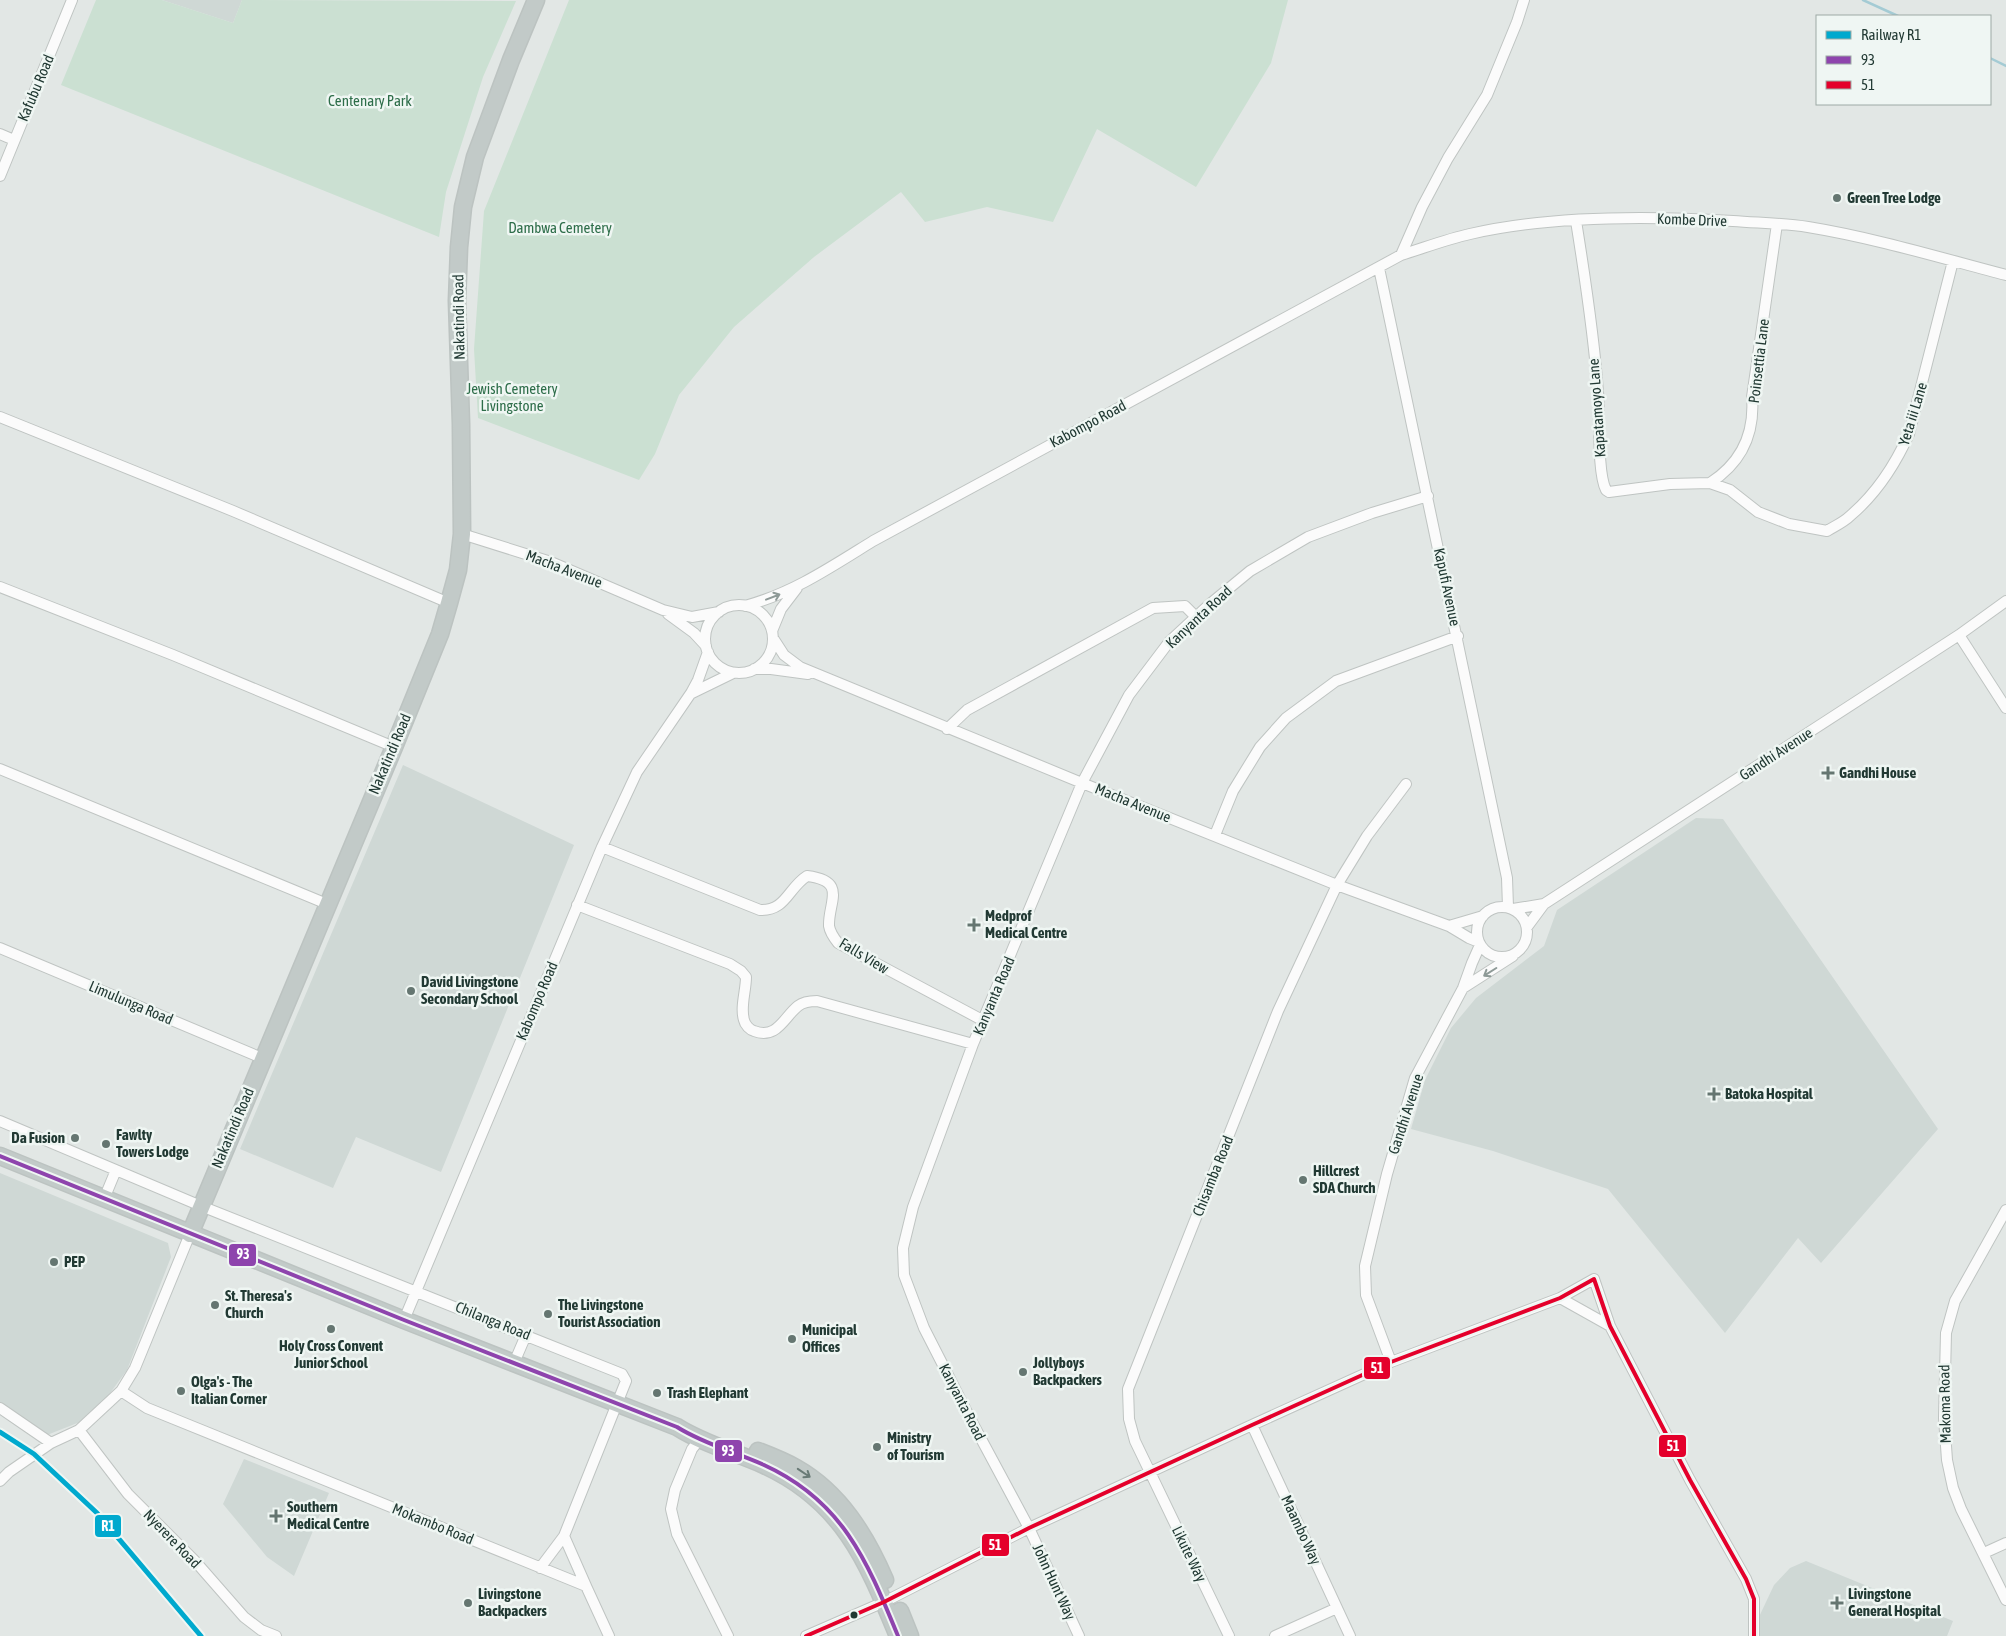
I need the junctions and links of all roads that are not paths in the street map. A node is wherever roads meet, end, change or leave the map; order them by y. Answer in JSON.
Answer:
{"nodes":[{"id":1,"x":72,"y":0,"type":"edge"},
{"id":2,"x":536,"y":0,"type":"edge"},
{"id":3,"x":1524,"y":0,"type":"edge"},
{"id":4,"x":0,"y":134,"type":"edge"},
{"id":5,"x":14,"y":140,"type":"junction"},
{"id":6,"x":0,"y":176,"type":"edge"},
{"id":7,"x":1576,"y":221,"type":"junction"},
{"id":8,"x":1777,"y":224,"type":"junction"},
{"id":9,"x":1401,"y":255,"type":"junction"},
{"id":10,"x":1952,"y":261,"type":"junction"},
{"id":11,"x":1380,"y":268,"type":"junction"},
{"id":12,"x":2006,"y":275,"type":"edge"},
{"id":13,"x":0,"y":418,"type":"edge"},
{"id":14,"x":1710,"y":483,"type":"junction"},
{"id":15,"x":1428,"y":496,"type":"junction"},
{"id":16,"x":462,"y":534,"type":"junction"},
{"id":17,"x":800,"y":586,"type":"junction"},
{"id":18,"x":0,"y":587,"type":"edge"},
{"id":19,"x":2006,"y":601,"type":"edge"},
{"id":20,"x":449,"y":603,"type":"junction"},
{"id":21,"x":745,"y":606,"type":"junction"},
{"id":22,"x":663,"y":610,"type":"junction"},
{"id":23,"x":719,"y":612,"type":"junction"},
{"id":24,"x":1196,"y":617,"type":"junction"},
{"id":25,"x":773,"y":635,"type":"junction"},
{"id":26,"x":1960,"y":635,"type":"junction"},
{"id":27,"x":1458,"y":636,"type":"junction"},
{"id":28,"x":707,"y":649,"type":"junction"},
{"id":29,"x":754,"y":670,"type":"junction"},
{"id":30,"x":733,"y":673,"type":"junction"},
{"id":31,"x":819,"y":675,"type":"junction"},
{"id":32,"x":691,"y":693,"type":"junction"},
{"id":33,"x":2006,"y":708,"type":"edge"},
{"id":34,"x":947,"y":729,"type":"junction"},
{"id":35,"x":394,"y":747,"type":"junction"},
{"id":36,"x":0,"y":769,"type":"edge"},
{"id":37,"x":1082,"y":783,"type":"junction"},
{"id":38,"x":1406,"y":784,"type":"dead end"},
{"id":39,"x":1215,"y":835,"type":"junction"},
{"id":40,"x":602,"y":847,"type":"junction"},
{"id":41,"x":1337,"y":885,"type":"junction"},
{"id":42,"x":327,"y":904,"type":"junction"},
{"id":43,"x":1544,"y":904,"type":"junction"},
{"id":44,"x":577,"y":905,"type":"junction"},
{"id":45,"x":1511,"y":908,"type":"junction"},
{"id":46,"x":1482,"y":916,"type":"junction"},
{"id":47,"x":1449,"y":926,"type":"junction"},
{"id":48,"x":1527,"y":927,"type":"junction"},
{"id":49,"x":1479,"y":943,"type":"junction"},
{"id":50,"x":0,"y":948,"type":"edge"},
{"id":51,"x":1515,"y":954,"type":"junction"},
{"id":52,"x":1463,"y":988,"type":"junction"},
{"id":53,"x":984,"y":1021,"type":"junction"},
{"id":54,"x":974,"y":1044,"type":"junction"},
{"id":55,"x":262,"y":1058,"type":"junction"},
{"id":56,"x":0,"y":1121,"type":"edge"},
{"id":57,"x":0,"y":1156,"type":"edge"},
{"id":58,"x":116,"y":1170,"type":"junction"},
{"id":59,"x":104,"y":1199,"type":"junction"},
{"id":60,"x":201,"y":1206,"type":"junction"},
{"id":61,"x":2006,"y":1210,"type":"edge"},
{"id":62,"x":190,"y":1234,"type":"junction"},
{"id":63,"x":416,"y":1291,"type":"junction"},
{"id":64,"x":1560,"y":1298,"type":"junction"},
{"id":65,"x":404,"y":1320,"type":"junction"},
{"id":66,"x":1610,"y":1326,"type":"junction"},
{"id":67,"x":526,"y":1335,"type":"junction"},
{"id":68,"x":1391,"y":1362,"type":"junction"},
{"id":69,"x":514,"y":1363,"type":"junction"},
{"id":70,"x":121,"y":1390,"type":"junction"},
{"id":71,"x":617,"y":1403,"type":"junction"},
{"id":72,"x":0,"y":1408,"type":"edge"},
{"id":73,"x":1252,"y":1425,"type":"junction"},
{"id":74,"x":79,"y":1430,"type":"junction"},
{"id":75,"x":695,"y":1438,"type":"junction"},
{"id":76,"x":51,"y":1443,"type":"junction"},
{"id":77,"x":1149,"y":1472,"type":"junction"},
{"id":78,"x":0,"y":1480,"type":"edge"},
{"id":79,"x":1028,"y":1528,"type":"junction"},
{"id":80,"x":564,"y":1536,"type":"junction"},
{"id":81,"x":2006,"y":1543,"type":"edge"},
{"id":82,"x":1984,"y":1553,"type":"junction"},
{"id":83,"x":540,"y":1568,"type":"junction"},
{"id":84,"x":586,"y":1586,"type":"junction"},
{"id":85,"x":889,"y":1600,"type":"junction"},
{"id":86,"x":2006,"y":1600,"type":"edge"},
{"id":87,"x":1336,"y":1608,"type":"junction"},
{"id":88,"x":276,"y":1636,"type":"edge"},
{"id":89,"x":609,"y":1636,"type":"edge"},
{"id":90,"x":728,"y":1636,"type":"edge"},
{"id":91,"x":806,"y":1636,"type":"edge"},
{"id":92,"x":898,"y":1636,"type":"edge"},
{"id":93,"x":910,"y":1636,"type":"edge"},
{"id":94,"x":1079,"y":1636,"type":"edge"},
{"id":95,"x":1229,"y":1636,"type":"edge"},
{"id":96,"x":1275,"y":1636,"type":"edge"},
{"id":97,"x":1350,"y":1636,"type":"edge"},
{"id":98,"x":1754,"y":1636,"type":"edge"}],
"edges":[{"from":1,"to":5,"type":"street","name":"Kafubu Road"},
{"from":2,"to":16,"type":"highway","name":"Nakatindi Road"},
{"from":3,"to":9,"type":"street"},
{"from":4,"to":5,"type":"street"},
{"from":5,"to":6,"type":"street","name":"Kafubu Road"},
{"from":7,"to":8,"type":"street","name":"Kombe Drive"},
{"from":7,"to":9,"type":"street","name":"Kombe Drive"},
{"from":7,"to":14,"type":"street","name":"Kapatamoyo Lane"},
{"from":8,"to":10,"type":"street","name":"Kombe Drive"},
{"from":8,"to":14,"type":"street","name":"Poinsettia Lane"},
{"from":9,"to":11,"type":"street","name":"Kombe Drive"},
{"from":10,"to":12,"type":"street","name":"Kombe Drive"},
{"from":10,"to":14,"type":"street","name":"Yeta iii Lane"},
{"from":11,"to":15,"type":"street","name":"Kapufi Avenue"},
{"from":11,"to":17,"type":"street","name":"Kabompo Road"},
{"from":13,"to":20,"type":"street"},
{"from":15,"to":24,"type":"street","name":"Kanyanta Road"},
{"from":15,"to":27,"type":"street","name":"Kapufi Avenue"},
{"from":16,"to":20,"type":"highway","name":"Nakatindi Road"},
{"from":16,"to":22,"type":"street","name":"Macha Avenue"},
{"from":21,"to":17,"type":"street","name":"Kabompo Road","one_way":true},
{"from":17,"to":25,"type":"street","name":"Kabompo Road"},
{"from":18,"to":35,"type":"street"},
{"from":19,"to":26,"type":"street","name":"Gandhi Avenue"},
{"from":20,"to":35,"type":"highway","name":"Nakatindi Road"},
{"from":21,"to":23,"type":"street"},
{"from":21,"to":25,"type":"street"},
{"from":22,"to":23,"type":"street","name":"Macha Avenue"},
{"from":22,"to":28,"type":"street","name":"Macha Avenue"},
{"from":23,"to":28,"type":"street"},
{"from":24,"to":34,"type":"street"},
{"from":24,"to":37,"type":"street","name":"Kanyanta Road"},
{"from":25,"to":29,"type":"street"},
{"from":25,"to":31,"type":"street","name":"Macha Avenue"},
{"from":26,"to":33,"type":"street"},
{"from":26,"to":43,"type":"street","name":"Gandhi Avenue"},
{"from":27,"to":39,"type":"street"},
{"from":27,"to":45,"type":"street","name":"Kapufi Avenue"},
{"from":28,"to":30,"type":"street"},
{"from":28,"to":32,"type":"street","name":"Kabompo Road"},
{"from":29,"to":30,"type":"street"},
{"from":29,"to":31,"type":"street","name":"Macha Avenue"},
{"from":30,"to":32,"type":"street"},
{"from":31,"to":34,"type":"street","name":"Macha Avenue"},
{"from":32,"to":40,"type":"street","name":"Kabompo Road"},
{"from":34,"to":37,"type":"street","name":"Macha Avenue"},
{"from":35,"to":42,"type":"highway","name":"Nakatindi Road"},
{"from":36,"to":42,"type":"street"},
{"from":37,"to":39,"type":"street","name":"Macha Avenue"},
{"from":37,"to":53,"type":"street","name":"Kanyanta Road"},
{"from":38,"to":41,"type":"street","name":"Chisamba Road"},
{"from":39,"to":41,"type":"street","name":"Macha Avenue"},
{"from":40,"to":44,"type":"street","name":"Kabompo Road"},
{"from":40,"to":53,"type":"street","name":"Falls View"},
{"from":41,"to":47,"type":"street","name":"Macha Avenue"},
{"from":41,"to":77,"type":"street","name":"Chisamba Road"},
{"from":42,"to":55,"type":"highway","name":"Nakatindi Road"},
{"from":43,"to":45,"type":"street","name":"Gandhi Avenue"},
{"from":43,"to":48,"type":"street","name":"Gandhi Avenue"},
{"from":44,"to":54,"type":"street"},
{"from":44,"to":63,"type":"street","name":"Kabompo Road"},
{"from":45,"to":46,"type":"street"},
{"from":45,"to":48,"type":"street"},
{"from":46,"to":47,"type":"street"},
{"from":46,"to":49,"type":"street"},
{"from":47,"to":49,"type":"street","name":"Macha Avenue"},
{"from":48,"to":51,"type":"street"},
{"from":49,"to":51,"type":"street"},
{"from":49,"to":52,"type":"street","name":"Gandhi Avenue"},
{"from":50,"to":55,"type":"street","name":"Limulunga Road"},
{"from":51,"to":52,"type":"street","one_way":true},
{"from":52,"to":68,"type":"street","name":"Gandhi Avenue"},
{"from":53,"to":54,"type":"street","name":"Kanyanta Road"},
{"from":54,"to":79,"type":"street","name":"Kanyanta Road"},
{"from":55,"to":60,"type":"highway","name":"Nakatindi Road"},
{"from":56,"to":58,"type":"street","name":"Chilanga Road"},
{"from":57,"to":59,"type":"highway"},
{"from":58,"to":59,"type":"street"},
{"from":58,"to":60,"type":"street","name":"Chilanga Road"},
{"from":59,"to":62,"type":"highway"},
{"from":60,"to":62,"type":"highway","name":"Nakatindi Road"},
{"from":60,"to":63,"type":"street","name":"Chilanga Road"},
{"from":61,"to":82,"type":"street","name":"Makoma Road"},
{"from":62,"to":65,"type":"highway"},
{"from":62,"to":70,"type":"street","name":"Nakatindi Road"},
{"from":63,"to":65,"type":"street","name":"Kabompo Road"},
{"from":63,"to":67,"type":"street","name":"Chilanga Road"},
{"from":64,"to":66,"type":"street"},
{"from":64,"to":66,"type":"street"},
{"from":64,"to":68,"type":"street"},
{"from":65,"to":69,"type":"highway"},
{"from":66,"to":98,"type":"street"},
{"from":67,"to":69,"type":"street"},
{"from":67,"to":71,"type":"street","name":"Chilanga Road"},
{"from":68,"to":73,"type":"street"},
{"from":69,"to":71,"type":"highway"},
{"from":70,"to":74,"type":"street","name":"Nakatindi Road"},
{"from":70,"to":83,"type":"street","name":"Mokambo Road"},
{"from":71,"to":75,"type":"highway"},
{"from":71,"to":80,"type":"street","name":"Chilanga Road"},
{"from":72,"to":76,"type":"street"},
{"from":73,"to":77,"type":"street"},
{"from":73,"to":87,"type":"street","name":"Maambo Way"},
{"from":74,"to":76,"type":"street","name":"Nakatindi Road"},
{"from":74,"to":88,"type":"street","name":"Nyerere Road"},
{"from":75,"to":85,"type":"highway"},
{"from":75,"to":90,"type":"street"},
{"from":76,"to":78,"type":"street","name":"Nakatindi Road"},
{"from":77,"to":79,"type":"street"},
{"from":77,"to":95,"type":"street","name":"Likute Way"},
{"from":79,"to":85,"type":"street"},
{"from":79,"to":94,"type":"street","name":"John Hunt Way"},
{"from":80,"to":83,"type":"street","name":"Chilanga Road"},
{"from":80,"to":84,"type":"street"},
{"from":81,"to":82,"type":"street"},
{"from":82,"to":86,"type":"street","name":"Makoma Road"},
{"from":83,"to":84,"type":"street","name":"Mokambo Road"},
{"from":84,"to":89,"type":"street"},
{"from":85,"to":91,"type":"street"},
{"from":85,"to":92,"type":"highway"},
{"from":85,"to":93,"type":"highway"},
{"from":87,"to":96,"type":"street"},
{"from":87,"to":97,"type":"street","name":"Maambo Way"}]}
